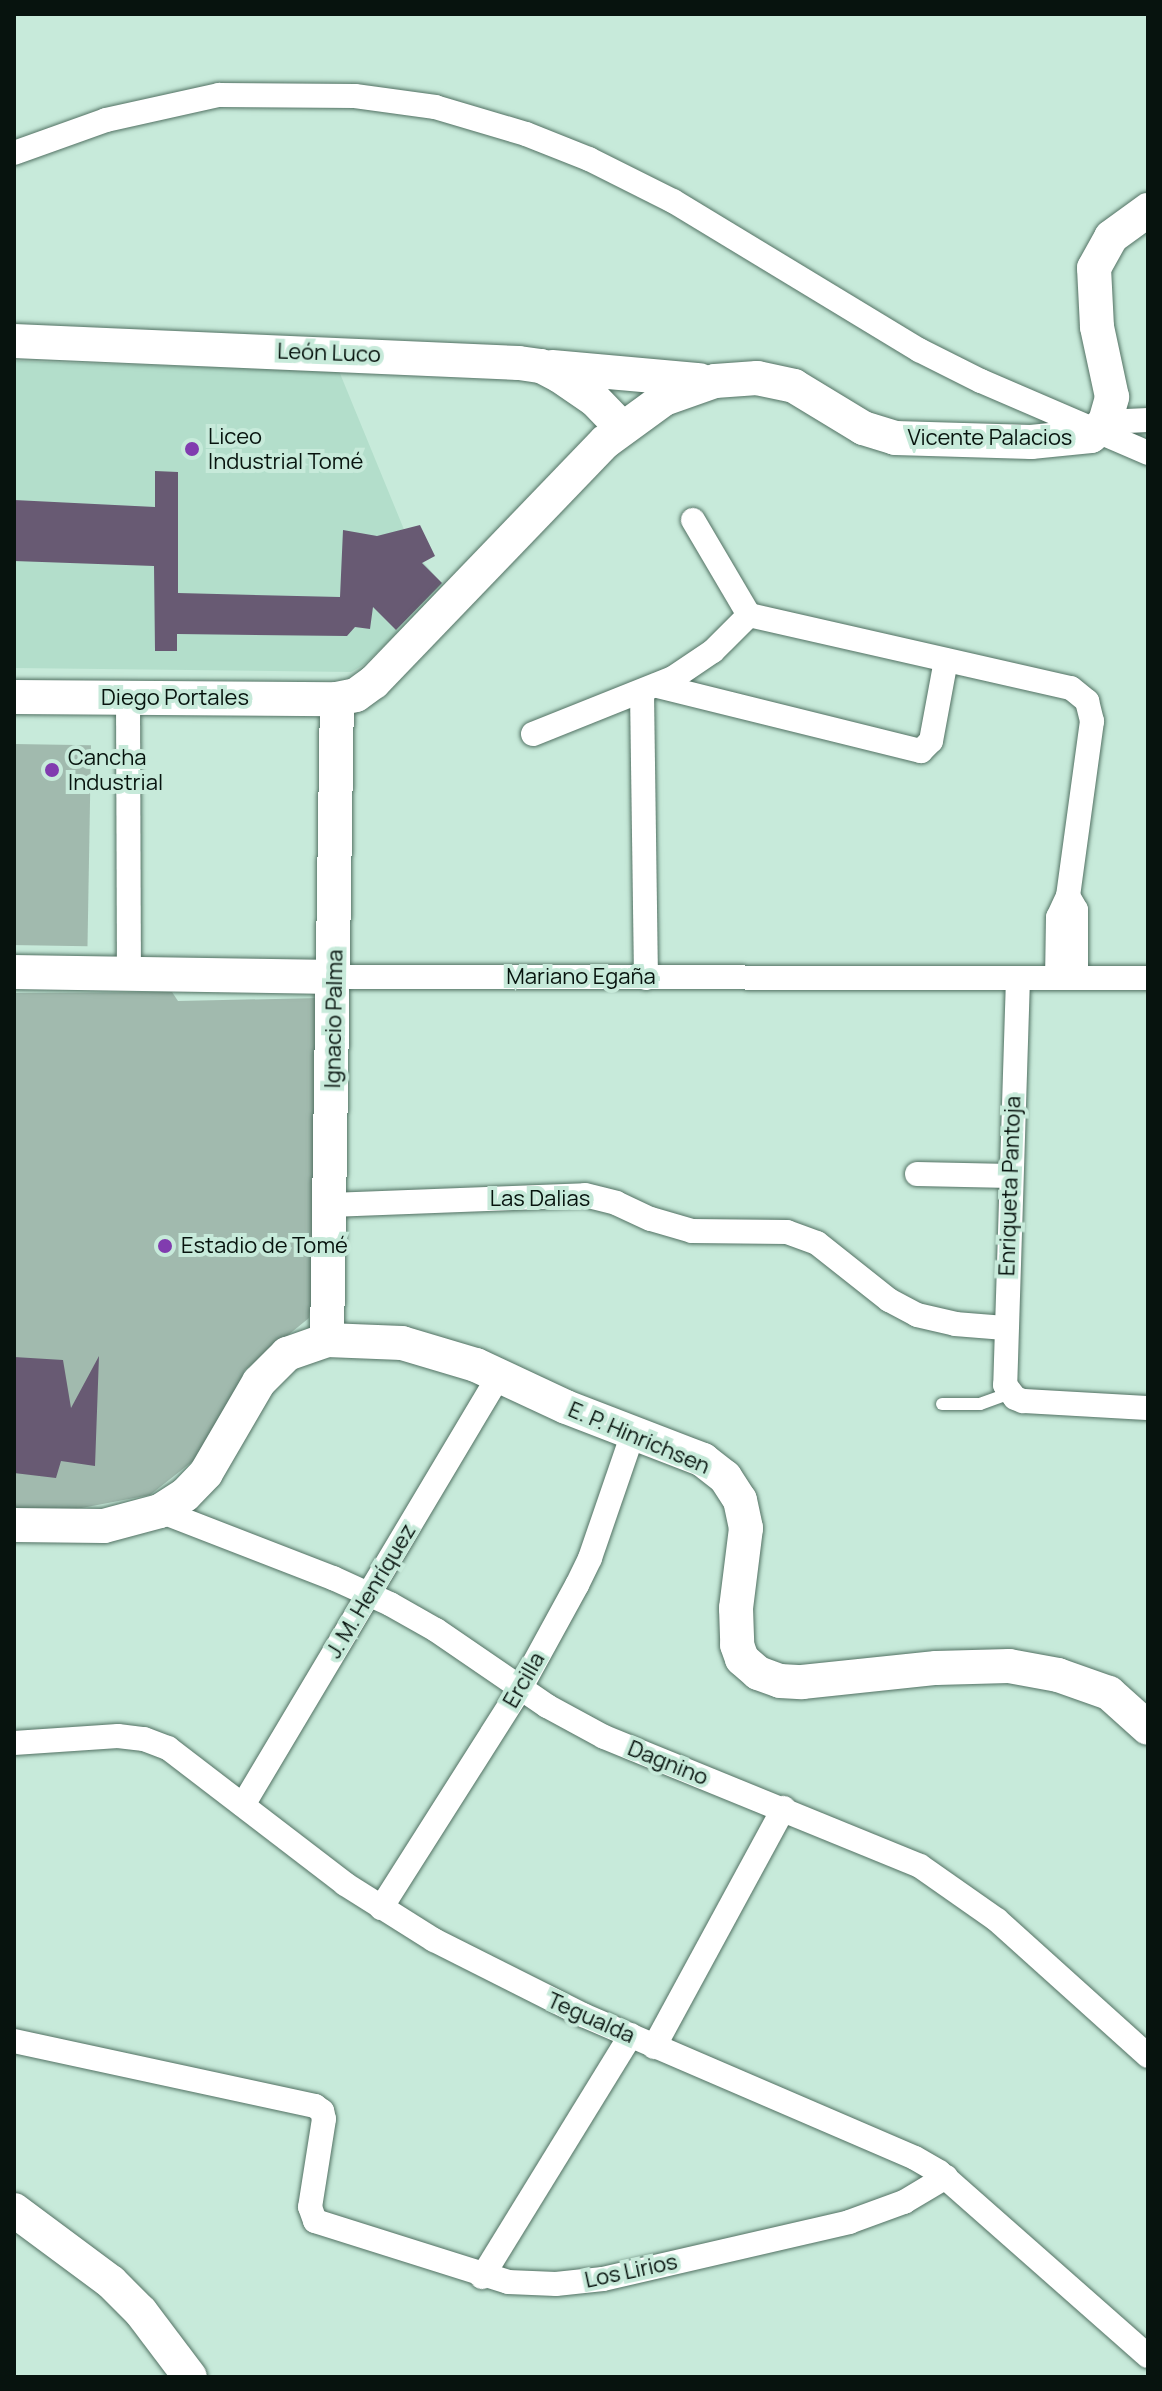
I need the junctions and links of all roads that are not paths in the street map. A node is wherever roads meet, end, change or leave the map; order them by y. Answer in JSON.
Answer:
{"nodes":[{"id":1,"x":14,"y":153,"type":"edge"},
{"id":2,"x":1148,"y":210,"type":"edge"},
{"id":3,"x":14,"y":341,"type":"edge"},
{"id":4,"x":541,"y":366,"type":"junction"},
{"id":5,"x":715,"y":381,"type":"junction"},
{"id":6,"x":1148,"y":420,"type":"edge"},
{"id":7,"x":1102,"y":426,"type":"junction"},
{"id":8,"x":622,"y":428,"type":"junction"},
{"id":9,"x":1148,"y":453,"type":"edge"},
{"id":10,"x":693,"y":520,"type":"dead end"},
{"id":11,"x":749,"y":615,"type":"junction"},
{"id":12,"x":946,"y":660,"type":"junction"},
{"id":13,"x":650,"y":689,"type":"junction"},
{"id":14,"x":14,"y":697,"type":"edge"},
{"id":15,"x":128,"y":698,"type":"junction"},
{"id":16,"x":337,"y":699,"type":"junction"},
{"id":17,"x":533,"y":734,"type":"dead end"},
{"id":18,"x":14,"y":972,"type":"edge"},
{"id":19,"x":129,"y":975,"type":"junction"},
{"id":20,"x":335,"y":977,"type":"junction"},
{"id":21,"x":646,"y":978,"type":"junction"},
{"id":22,"x":1018,"y":978,"type":"junction"},
{"id":23,"x":1066,"y":978,"type":"junction"},
{"id":24,"x":1148,"y":978,"type":"edge"},
{"id":25,"x":917,"y":1174,"type":"dead end"},
{"id":26,"x":1011,"y":1176,"type":"junction"},
{"id":27,"x":330,"y":1205,"type":"junction"},
{"id":28,"x":1005,"y":1328,"type":"junction"},
{"id":29,"x":327,"y":1340,"type":"junction"},
{"id":30,"x":499,"y":1376,"type":"junction"},
{"id":31,"x":1010,"y":1393,"type":"junction"},
{"id":32,"x":942,"y":1404,"type":"dead end"},
{"id":33,"x":1148,"y":1408,"type":"edge"},
{"id":34,"x":633,"y":1433,"type":"junction"},
{"id":35,"x":160,"y":1511,"type":"junction"},
{"id":36,"x":14,"y":1525,"type":"edge"},
{"id":37,"x":369,"y":1594,"type":"junction"},
{"id":38,"x":520,"y":1689,"type":"junction"},
{"id":39,"x":1148,"y":1728,"type":"edge"},
{"id":40,"x":14,"y":1743,"type":"edge"},
{"id":41,"x":243,"y":1805,"type":"junction"},
{"id":42,"x":784,"y":1808,"type":"junction"},
{"id":43,"x":381,"y":1908,"type":"junction"},
{"id":44,"x":631,"y":2035,"type":"junction"},
{"id":45,"x":14,"y":2041,"type":"edge"},
{"id":46,"x":654,"y":2047,"type":"junction"},
{"id":47,"x":1148,"y":2056,"type":"edge"},
{"id":48,"x":946,"y":2177,"type":"junction"},
{"id":49,"x":14,"y":2210,"type":"edge"},
{"id":50,"x":482,"y":2277,"type":"junction"},
{"id":51,"x":1148,"y":2356,"type":"edge"},
{"id":52,"x":190,"y":2377,"type":"edge"}],
"edges":[{"from":1,"to":7,"type":"street"},
{"from":2,"to":7,"type":"main road","name":"Vicente Palacios"},
{"from":3,"to":4,"type":"main road","name":"León Luco"},
{"from":4,"to":5,"type":"main road"},
{"from":4,"to":8,"type":"main road","name":"León Luco"},
{"from":5,"to":7,"type":"main road","name":"Vicente Palacios"},
{"from":5,"to":8,"type":"main road","name":"Vicente Palacios"},
{"from":6,"to":7,"type":"street"},
{"from":7,"to":9,"type":"street"},
{"from":8,"to":16,"type":"main road","name":"Vicente Palacios"},
{"from":10,"to":11,"type":"street"},
{"from":11,"to":12,"type":"street"},
{"from":11,"to":13,"type":"street"},
{"from":12,"to":13,"type":"street"},
{"from":12,"to":23,"type":"street"},
{"from":13,"to":17,"type":"street"},
{"from":13,"to":21,"type":"street"},
{"from":14,"to":15,"type":"main road","name":"Diego Portales"},
{"from":15,"to":16,"type":"main road","name":"Diego Portales"},
{"from":15,"to":19,"type":"street"},
{"from":16,"to":20,"type":"main road","name":"Ignacio Palma"},
{"from":18,"to":19,"type":"main road","name":"Mariano Egaña"},
{"from":19,"to":20,"type":"main road","name":"Mariano Egaña"},
{"from":20,"to":21,"type":"street","name":"Mariano Egaña"},
{"from":20,"to":27,"type":"main road","name":"Ignacio Palma"},
{"from":21,"to":22,"type":"street","name":"Mariano Egaña"},
{"from":22,"to":23,"type":"street","name":"Mariano Egaña"},
{"from":22,"to":26,"type":"street","name":"Enriqueta Pantoja"},
{"from":23,"to":24,"type":"street","name":"Mariano Egaña"},
{"from":25,"to":26,"type":"street"},
{"from":26,"to":28,"type":"street","name":"Enriqueta Pantoja"},
{"from":27,"to":28,"type":"street","name":"Las Dalias"},
{"from":27,"to":29,"type":"main road","name":"Ignacio Palma"},
{"from":28,"to":31,"type":"street","name":"Enriqueta Pantoja"},
{"from":29,"to":30,"type":"main road","name":"E. P. Hinrichsen"},
{"from":29,"to":35,"type":"main road"},
{"from":30,"to":34,"type":"main road","name":"E. P. Hinrichsen"},
{"from":30,"to":37,"type":"street","name":"J. M. Henríquez"},
{"from":31,"to":32,"type":"lane"},
{"from":31,"to":33,"type":"street"},
{"from":34,"to":38,"type":"street","name":"Ercilla"},
{"from":34,"to":39,"type":"main road","name":"E. P. Hinrichsen"},
{"from":35,"to":36,"type":"main road"},
{"from":35,"to":37,"type":"street","name":"Dagnino"},
{"from":37,"to":38,"type":"street","name":"Dagnino"},
{"from":37,"to":41,"type":"street","name":"J. M. Henríquez"},
{"from":38,"to":42,"type":"street","name":"Dagnino"},
{"from":38,"to":43,"type":"street","name":"Ercilla"},
{"from":40,"to":41,"type":"street","name":"Tegualda"},
{"from":41,"to":43,"type":"street","name":"Tegualda"},
{"from":42,"to":46,"type":"street"},
{"from":42,"to":47,"type":"street","name":"Dagnino"},
{"from":43,"to":44,"type":"street","name":"Tegualda"},
{"from":44,"to":46,"type":"street","name":"Tegualda"},
{"from":44,"to":50,"type":"street"},
{"from":45,"to":50,"type":"street","name":"Los Lirios"},
{"from":46,"to":48,"type":"street","name":"Tegualda"},
{"from":48,"to":50,"type":"street","name":"Los Lirios"},
{"from":48,"to":51,"type":"street","name":"Tegualda"},
{"from":49,"to":52,"type":"main road"}]}
